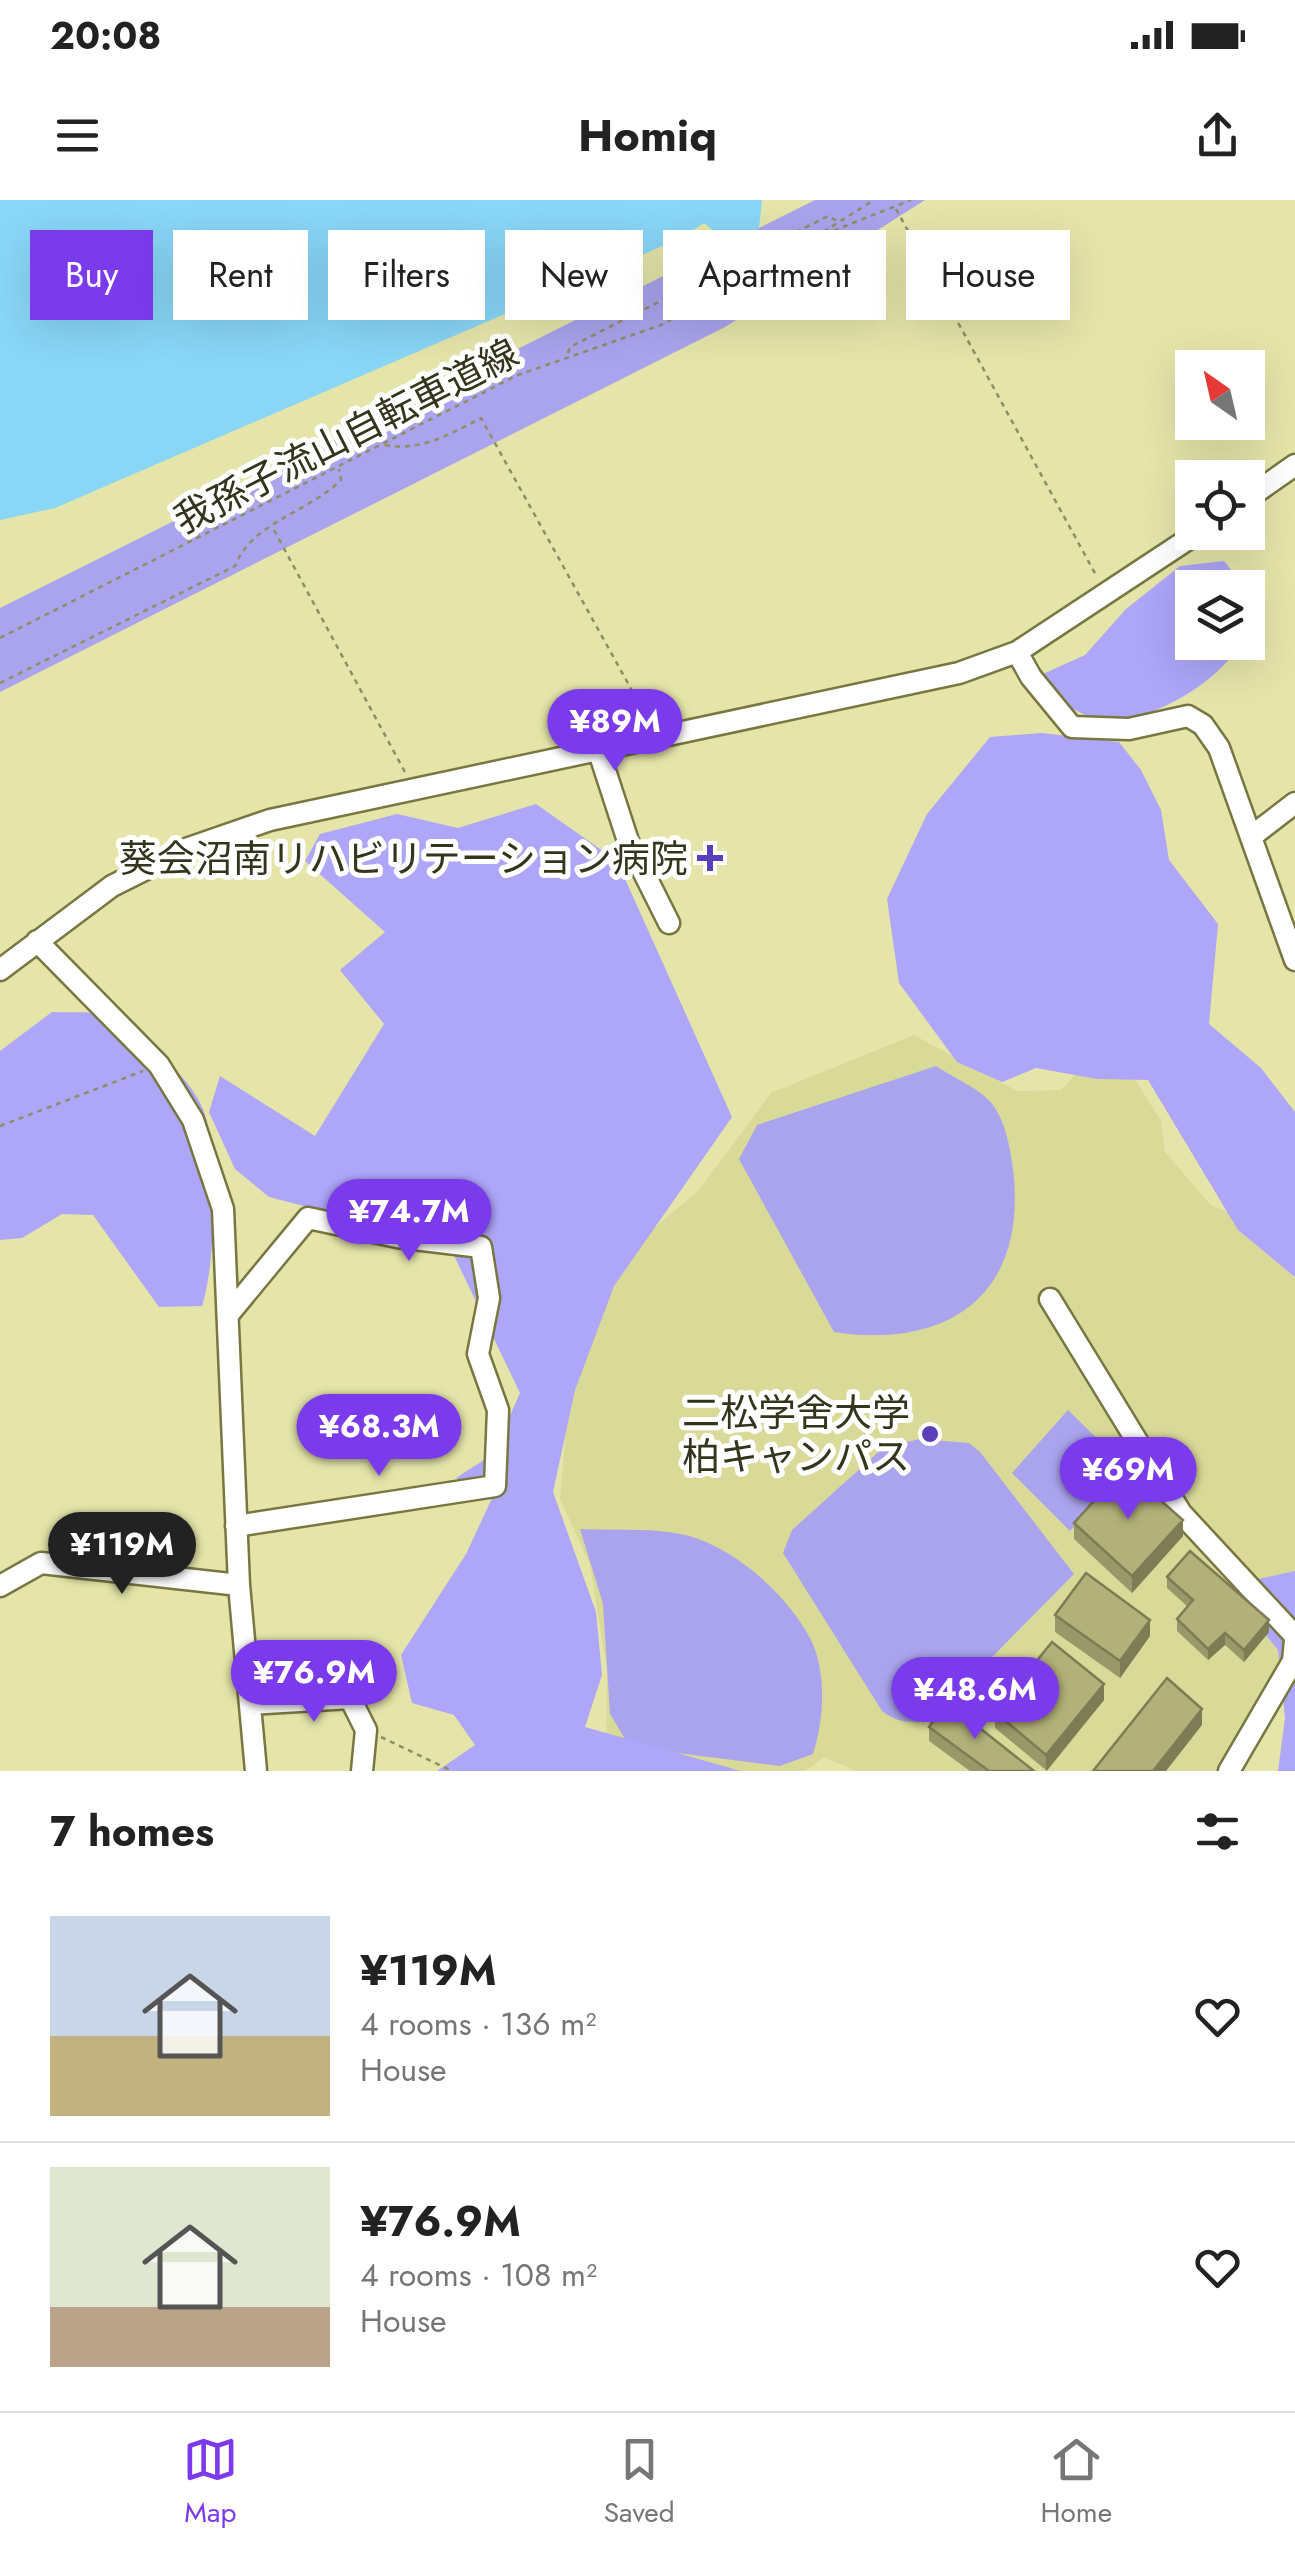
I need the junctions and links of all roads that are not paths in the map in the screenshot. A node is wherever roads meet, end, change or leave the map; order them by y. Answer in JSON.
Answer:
{"nodes":[{"id":1,"x":1295,"y":465,"type":"edge"},
{"id":2,"x":1265,"y":486,"type":"edge"},
{"id":3,"x":1175,"y":548,"type":"edge"},
{"id":4,"x":1017,"y":652,"type":"junction"},
{"id":5,"x":599,"y":752,"type":"junction"},
{"id":6,"x":1295,"y":803,"type":"edge"},
{"id":7,"x":1252,"y":836,"type":"junction"},
{"id":8,"x":669,"y":923,"type":"dead end"},
{"id":9,"x":37,"y":941,"type":"junction"},
{"id":10,"x":1295,"y":960,"type":"edge"},
{"id":11,"x":0,"y":970,"type":"edge"},
{"id":12,"x":1050,"y":1298,"type":"dead end"},
{"id":13,"x":228,"y":1316,"type":"junction"},
{"id":14,"x":236,"y":1526,"type":"junction"},
{"id":15,"x":238,"y":1585,"type":"junction"},
{"id":16,"x":0,"y":1586,"type":"edge"},
{"id":17,"x":1295,"y":1638,"type":"edge"},
{"id":18,"x":250,"y":1704,"type":"junction"},
{"id":19,"x":256,"y":1771,"type":"edge"},
{"id":20,"x":362,"y":1771,"type":"edge"},
{"id":21,"x":1229,"y":1771,"type":"edge"}],
"edges":[{"from":1,"to":2,"type":"street"},
{"from":3,"to":4,"type":"street"},
{"from":4,"to":5,"type":"street"},
{"from":4,"to":7,"type":"street"},
{"from":5,"to":8,"type":"street"},
{"from":5,"to":9,"type":"street"},
{"from":6,"to":7,"type":"street"},
{"from":7,"to":10,"type":"street"},
{"from":9,"to":11,"type":"street"},
{"from":9,"to":13,"type":"street"},
{"from":12,"to":17,"type":"street"},
{"from":13,"to":14,"type":"street"},
{"from":13,"to":14,"type":"street"},
{"from":14,"to":15,"type":"street"},
{"from":15,"to":16,"type":"street"},
{"from":15,"to":18,"type":"street"},
{"from":17,"to":21,"type":"street"},
{"from":18,"to":19,"type":"street"},
{"from":18,"to":20,"type":"street"}]}
